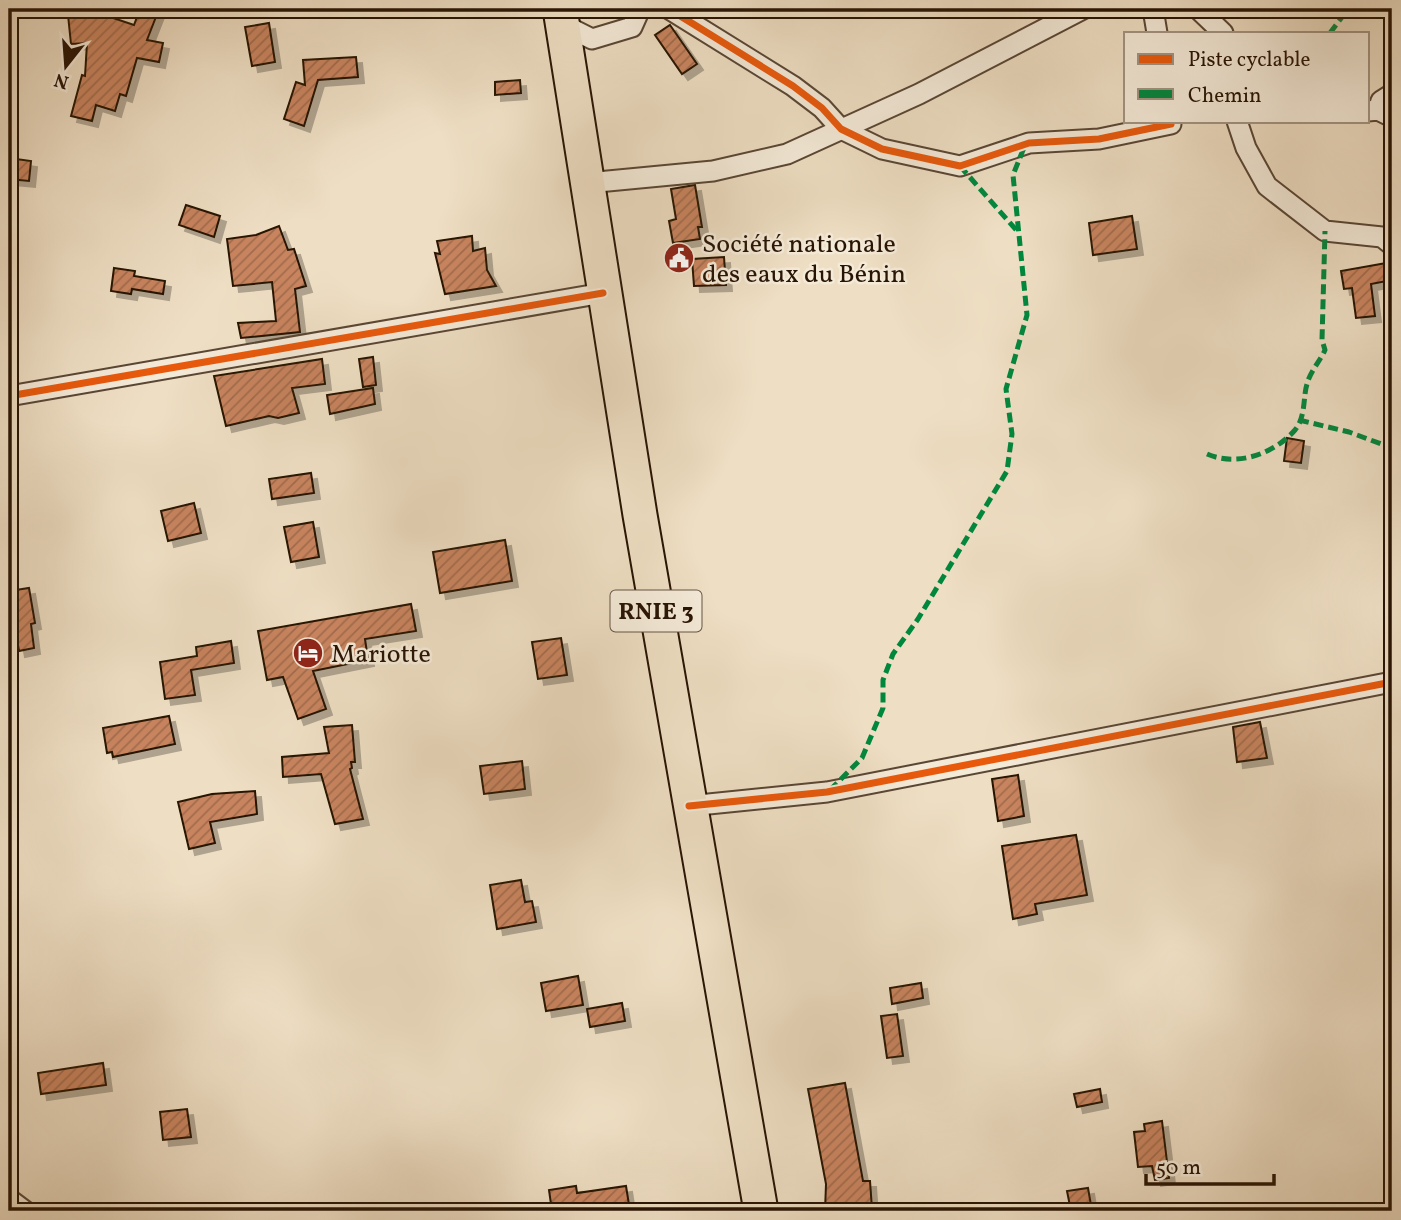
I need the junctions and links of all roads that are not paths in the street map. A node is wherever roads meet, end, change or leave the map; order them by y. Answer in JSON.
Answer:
{"nodes":[{"id":1,"x":640,"y":9,"type":"edge"},
{"id":2,"x":669,"y":9,"type":"edge"},
{"id":3,"x":1083,"y":9,"type":"edge"},
{"id":4,"x":1153,"y":9,"type":"edge"},
{"id":5,"x":1198,"y":9,"type":"edge"},
{"id":6,"x":561,"y":17,"type":"edge"},
{"id":7,"x":1157,"y":32,"type":"edge"},
{"id":8,"x":1222,"y":32,"type":"edge"},
{"id":9,"x":1392,"y":94,"type":"edge"},
{"id":10,"x":1380,"y":113,"type":"edge"},
{"id":11,"x":1170,"y":122,"type":"edge"},
{"id":12,"x":1237,"y":122,"type":"edge"},
{"id":13,"x":841,"y":130,"type":"junction"},
{"id":14,"x":587,"y":183,"type":"junction"},
{"id":15,"x":1392,"y":246,"type":"edge"},
{"id":16,"x":603,"y":293,"type":"junction"},
{"id":17,"x":9,"y":396,"type":"edge"},
{"id":18,"x":1392,"y":682,"type":"edge"},
{"id":19,"x":689,"y":806,"type":"junction"},
{"id":20,"x":9,"y":1199,"type":"edge"},
{"id":21,"x":25,"y":1211,"type":"edge"},
{"id":22,"x":761,"y":1211,"type":"edge"}],
"edges":[{"from":1,"to":6,"type":"street"},
{"from":2,"to":13,"type":"street"},
{"from":3,"to":13,"type":"street"},
{"from":4,"to":7,"type":"street"},
{"from":5,"to":8,"type":"street"},
{"from":6,"to":14,"type":"highway","number":"RNIE 3"},
{"from":9,"to":10,"type":"street"},
{"from":11,"to":13,"type":"street"},
{"from":12,"to":15,"type":"street"},
{"from":13,"to":14,"type":"street"},
{"from":14,"to":16,"type":"highway","number":"RNIE 3"},
{"from":16,"to":17,"type":"street"},
{"from":16,"to":19,"type":"highway","number":"RNIE 3"},
{"from":18,"to":19,"type":"street"},
{"from":19,"to":22,"type":"highway","number":"RNIE 3"},
{"from":20,"to":21,"type":"street"}]}
